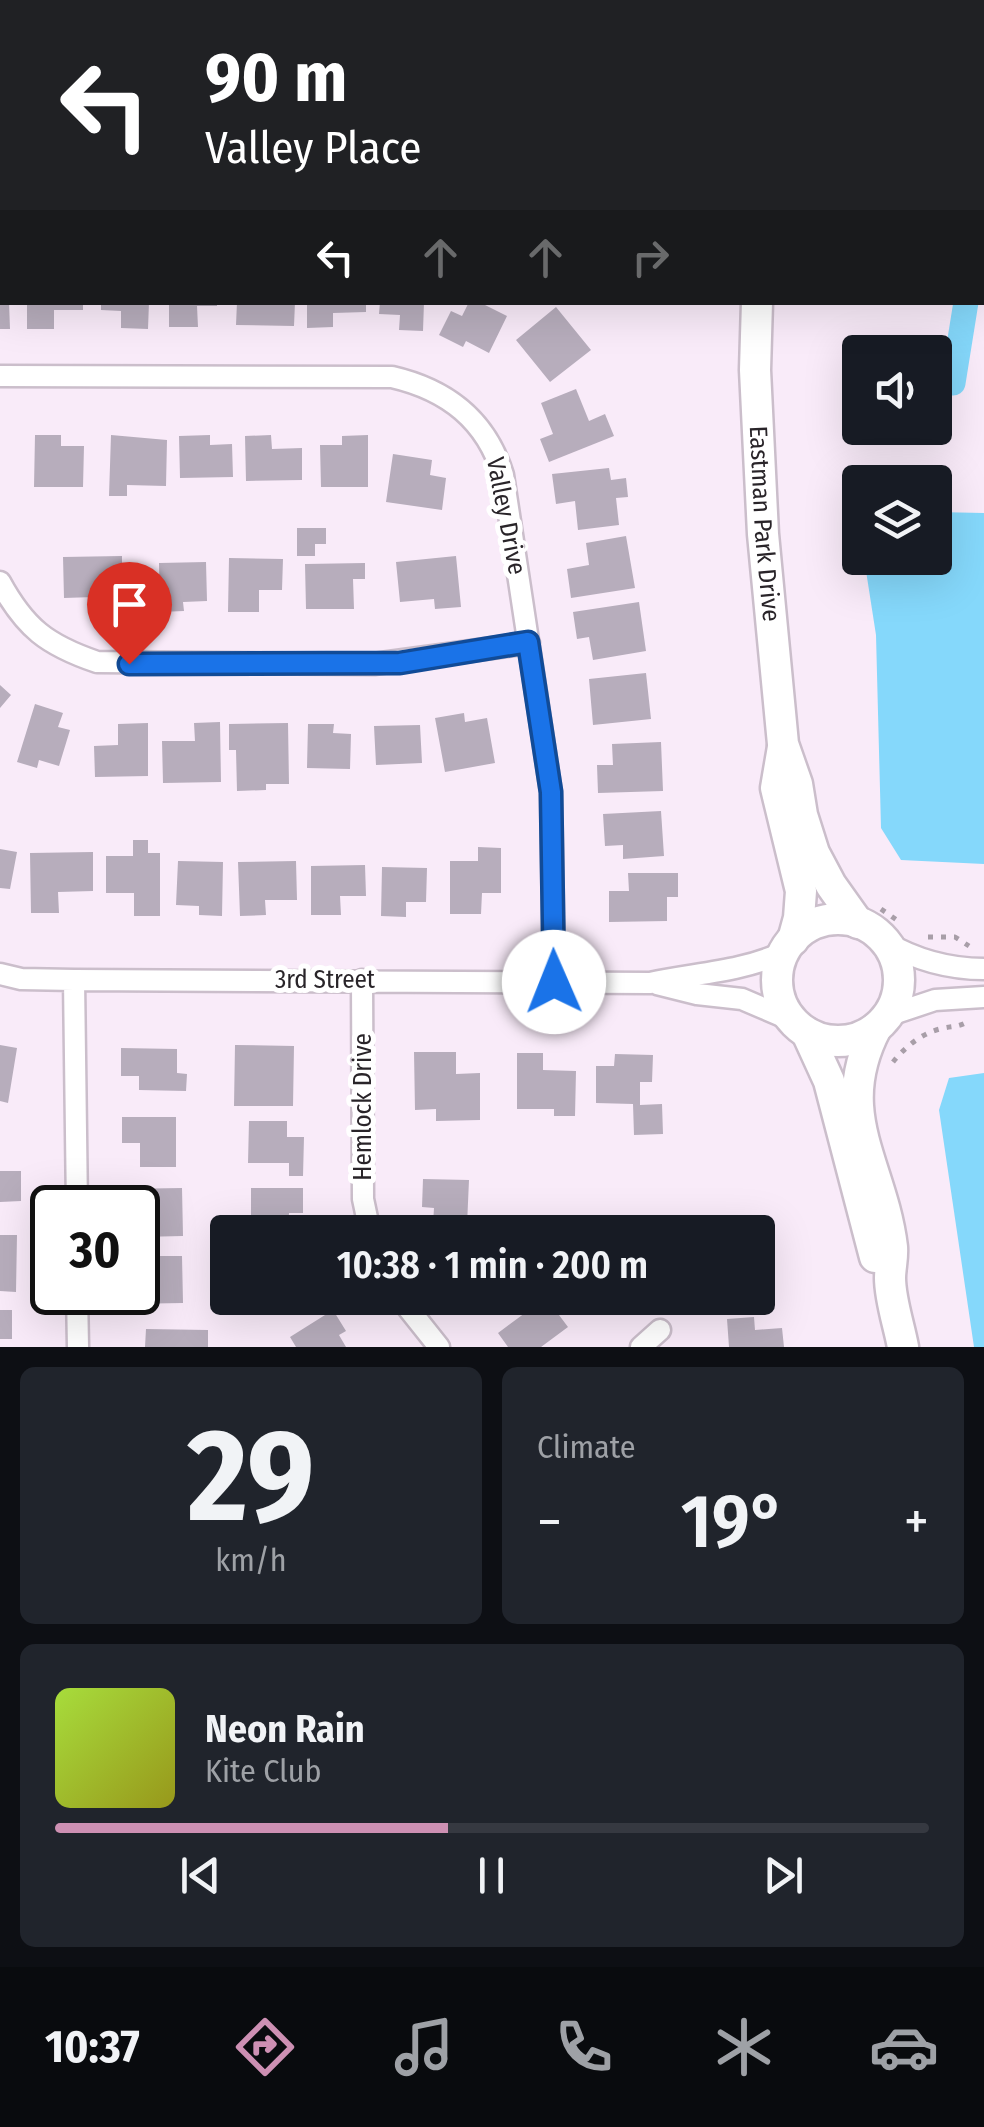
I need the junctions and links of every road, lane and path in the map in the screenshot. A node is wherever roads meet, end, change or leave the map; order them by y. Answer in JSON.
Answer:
{"nodes":[{"id":1,"x":756,"y":305,"type":"edge"},
{"id":2,"x":0,"y":376,"type":"edge"},
{"id":3,"x":0,"y":582,"type":"edge"},
{"id":4,"x":528,"y":642,"type":"junction"},
{"id":5,"x":783,"y":744,"type":"junction"},
{"id":6,"x":866,"y":913,"type":"junction"},
{"id":7,"x":956,"y":937,"type":"dead end"},
{"id":8,"x":885,"y":942,"type":"junction"},
{"id":9,"x":788,"y":946,"type":"junction"},
{"id":10,"x":984,"y":968,"type":"edge"},
{"id":11,"x":0,"y":974,"type":"edge"},
{"id":12,"x":74,"y":980,"type":"junction"},
{"id":13,"x":362,"y":980,"type":"junction"},
{"id":14,"x":554,"y":982,"type":"junction"},
{"id":15,"x":650,"y":983,"type":"junction"},
{"id":16,"x":984,"y":997,"type":"edge"},
{"id":17,"x":882,"y":1022,"type":"junction"},
{"id":18,"x":799,"y":1026,"type":"junction"},
{"id":19,"x":959,"y":1027,"type":"dead end"},
{"id":20,"x":888,"y":1070,"type":"dead end"},
{"id":21,"x":76,"y":1185,"type":"edge"},
{"id":22,"x":366,"y":1215,"type":"edge"},
{"id":23,"x":890,"y":1281,"type":"junction"},
{"id":24,"x":77,"y":1315,"type":"edge"},
{"id":25,"x":414,"y":1315,"type":"edge"},
{"id":26,"x":660,"y":1330,"type":"dead end"},
{"id":27,"x":78,"y":1347,"type":"edge"},
{"id":28,"x":439,"y":1347,"type":"edge"},
{"id":29,"x":641,"y":1347,"type":"edge"},
{"id":30,"x":904,"y":1347,"type":"edge"}],
"edges":[{"from":1,"to":5,"type":"street","name":"Eastman Park Drive"},
{"from":2,"to":4,"type":"street","name":"Valley Drive"},
{"from":3,"to":4,"type":"street"},
{"from":4,"to":14,"type":"street","name":"Valley Drive"},
{"from":5,"to":6,"type":"street","name":"Eastman Park Drive"},
{"from":5,"to":9,"type":"street","name":"Eastman Park Drive"},
{"from":6,"to":7,"type":"path"},
{"from":6,"to":8,"type":"street"},
{"from":6,"to":9,"type":"street"},
{"from":8,"to":10,"type":"street"},
{"from":8,"to":17,"type":"street"},
{"from":9,"to":15,"type":"street","name":"3rd Street"},
{"from":9,"to":18,"type":"street"},
{"from":11,"to":12,"type":"street","name":"3rd Street"},
{"from":12,"to":13,"type":"street","name":"3rd Street"},
{"from":12,"to":21,"type":"street"},
{"from":13,"to":14,"type":"street","name":"3rd Street"},
{"from":13,"to":22,"type":"street","name":"Hemlock Drive"},
{"from":14,"to":15,"type":"street","name":"3rd Street"},
{"from":15,"to":18,"type":"street","name":"3rd Street"},
{"from":16,"to":17,"type":"street"},
{"from":17,"to":18,"type":"street"},
{"from":17,"to":23,"type":"street"},
{"from":18,"to":23,"type":"street"},
{"from":19,"to":20,"type":"path"},
{"from":23,"to":30,"type":"street"},
{"from":24,"to":27,"type":"street"},
{"from":25,"to":28,"type":"street"},
{"from":26,"to":29,"type":"street"}]}
